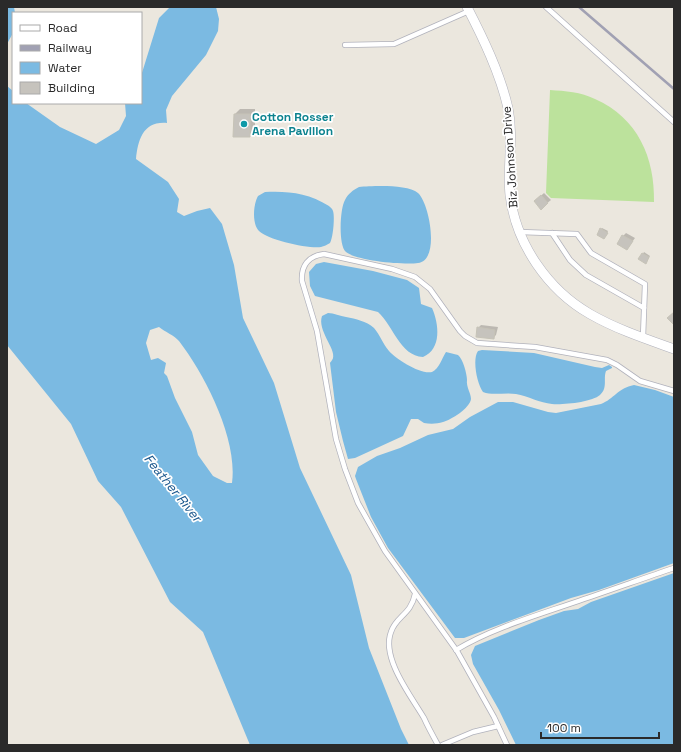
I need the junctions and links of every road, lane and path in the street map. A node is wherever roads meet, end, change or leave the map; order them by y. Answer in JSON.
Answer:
{"nodes":[{"id":1,"x":546,"y":7,"type":"edge"},
{"id":2,"x":468,"y":9,"type":"edge"},
{"id":3,"x":345,"y":45,"type":"dead end"},
{"id":4,"x":674,"y":122,"type":"edge"},
{"id":5,"x":520,"y":232,"type":"junction"},
{"id":6,"x":552,"y":233,"type":"junction"},
{"id":7,"x":644,"y":308,"type":"junction"},
{"id":8,"x":643,"y":337,"type":"junction"},
{"id":9,"x":674,"y":349,"type":"edge"},
{"id":10,"x":674,"y":391,"type":"edge"},
{"id":11,"x":674,"y":568,"type":"edge"},
{"id":12,"x":415,"y":594,"type":"junction"},
{"id":13,"x":456,"y":650,"type":"junction"},
{"id":14,"x":498,"y":726,"type":"junction"},
{"id":15,"x":438,"y":745,"type":"edge"},
{"id":16,"x":442,"y":745,"type":"edge"},
{"id":17,"x":507,"y":745,"type":"edge"}],
"edges":[{"from":1,"to":4,"type":"lane"},
{"from":2,"to":3,"type":"lane"},
{"from":2,"to":5,"type":"street","name":"Biz Johnson Drive"},
{"from":5,"to":6,"type":"lane"},
{"from":5,"to":8,"type":"street","name":"Biz Johnson Drive"},
{"from":6,"to":7,"type":"lane"},
{"from":6,"to":7,"type":"lane"},
{"from":7,"to":8,"type":"lane"},
{"from":8,"to":9,"type":"street","name":"Biz Johnson Drive"},
{"from":10,"to":12,"type":"lane"},
{"from":11,"to":13,"type":"lane"},
{"from":12,"to":13,"type":"lane"},
{"from":12,"to":15,"type":"lane"},
{"from":13,"to":14,"type":"lane"},
{"from":14,"to":16,"type":"lane"},
{"from":14,"to":17,"type":"lane"}]}
